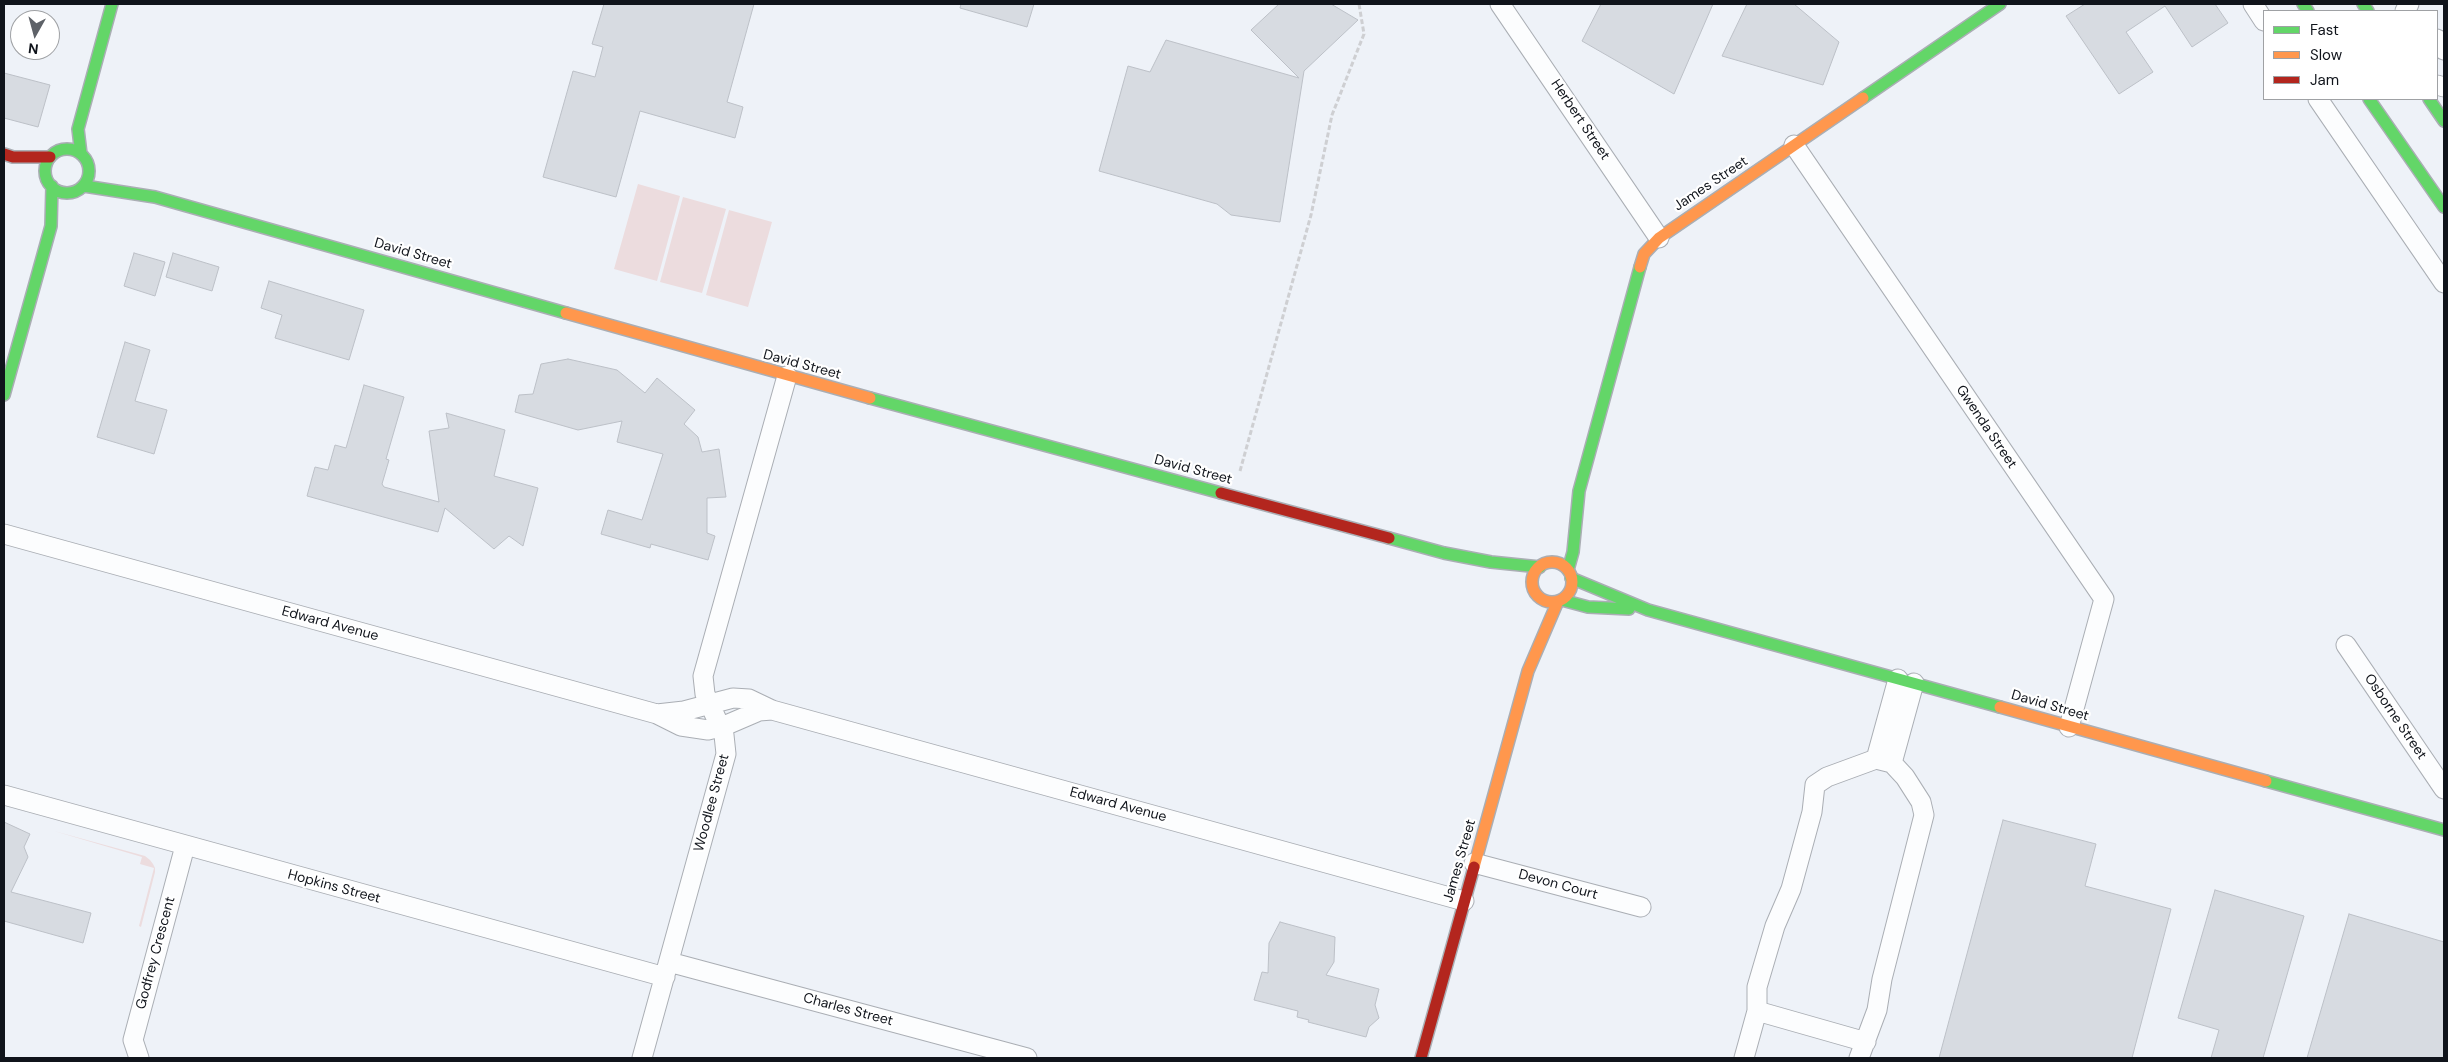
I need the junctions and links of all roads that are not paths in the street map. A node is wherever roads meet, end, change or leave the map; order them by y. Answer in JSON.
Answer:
{"nodes":[{"id":1,"x":112,"y":4,"type":"edge"},
{"id":2,"x":1500,"y":4,"type":"edge"},
{"id":3,"x":2000,"y":4,"type":"edge"},
{"id":4,"x":2252,"y":4,"type":"edge"},
{"id":5,"x":2263,"y":20,"type":"edge"},
{"id":6,"x":2319,"y":100,"type":"edge"},
{"id":7,"x":2370,"y":100,"type":"edge"},
{"id":8,"x":2430,"y":100,"type":"edge"},
{"id":9,"x":2444,"y":121,"type":"edge"},
{"id":10,"x":78,"y":129,"type":"junction"},
{"id":11,"x":1794,"y":145,"type":"junction"},
{"id":12,"x":61,"y":150,"type":"junction"},
{"id":13,"x":81,"y":154,"type":"junction"},
{"id":14,"x":8,"y":155,"type":"edge"},
{"id":15,"x":50,"y":157,"type":"junction"},
{"id":16,"x":89,"y":167,"type":"junction"},
{"id":17,"x":49,"y":181,"type":"junction"},
{"id":18,"x":84,"y":186,"type":"junction"},
{"id":19,"x":73,"y":192,"type":"junction"},
{"id":20,"x":155,"y":197,"type":"junction"},
{"id":21,"x":2444,"y":207,"type":"edge"},
{"id":22,"x":51,"y":226,"type":"junction"},
{"id":23,"x":1658,"y":238,"type":"junction"},
{"id":24,"x":2444,"y":283,"type":"edge"},
{"id":25,"x":786,"y":376,"type":"junction"},
{"id":26,"x":4,"y":394,"type":"edge"},
{"id":27,"x":1579,"y":490,"type":"junction"},
{"id":28,"x":1564,"y":524,"type":"dead end"},
{"id":29,"x":4,"y":534,"type":"edge"},
{"id":30,"x":1553,"y":548,"type":"dead end"},
{"id":31,"x":1444,"y":553,"type":"junction"},
{"id":32,"x":1543,"y":565,"type":"junction"},
{"id":33,"x":1496,"y":574,"type":"dead end"},
{"id":34,"x":1570,"y":574,"type":"junction"},
{"id":35,"x":1521,"y":584,"type":"dead end"},
{"id":36,"x":1534,"y":591,"type":"junction"},
{"id":37,"x":1560,"y":601,"type":"junction"},
{"id":38,"x":1532,"y":608,"type":"dead end"},
{"id":39,"x":1648,"y":610,"type":"junction"},
{"id":40,"x":1529,"y":643,"type":"dead end"},
{"id":41,"x":2346,"y":645,"type":"dead end"},
{"id":42,"x":1528,"y":671,"type":"junction"},
{"id":43,"x":1906,"y":681,"type":"junction"},
{"id":44,"x":709,"y":704,"type":"junction"},
{"id":45,"x":772,"y":710,"type":"junction"},
{"id":46,"x":656,"y":714,"type":"junction"},
{"id":47,"x":2069,"y":726,"type":"junction"},
{"id":48,"x":721,"y":727,"type":"junction"},
{"id":49,"x":1884,"y":761,"type":"junction"},
{"id":50,"x":2444,"y":789,"type":"edge"},
{"id":51,"x":4,"y":795,"type":"edge"},
{"id":52,"x":2444,"y":830,"type":"edge"},
{"id":53,"x":185,"y":846,"type":"junction"},
{"id":54,"x":1474,"y":863,"type":"junction"},
{"id":55,"x":1464,"y":901,"type":"junction"},
{"id":56,"x":1641,"y":907,"type":"dead end"},
{"id":57,"x":667,"y":969,"type":"junction"},
{"id":58,"x":1757,"y":1011,"type":"junction"},
{"id":59,"x":1862,"y":1050,"type":"edge"},
{"id":60,"x":139,"y":1058,"type":"edge"},
{"id":61,"x":642,"y":1058,"type":"edge"},
{"id":62,"x":1028,"y":1058,"type":"edge"},
{"id":63,"x":1421,"y":1058,"type":"edge"},
{"id":64,"x":1744,"y":1058,"type":"edge"}],
"edges":[{"from":1,"to":10,"type":"main road"},
{"from":2,"to":23,"type":"street","name":"Herbert Street"},
{"from":3,"to":11,"type":"main road","name":"James Street"},
{"from":4,"to":5,"type":"street"},
{"from":6,"to":24,"type":"street"},
{"from":7,"to":21,"type":"main road"},
{"from":8,"to":9,"type":"main road"},
{"from":10,"to":12,"type":"main road"},
{"from":10,"to":13,"type":"main road"},
{"from":11,"to":23,"type":"main road","name":"James Street"},
{"from":11,"to":47,"type":"street","name":"Gwenda Street"},
{"from":12,"to":13,"type":"main road"},
{"from":12,"to":15,"type":"main road"},
{"from":13,"to":16,"type":"main road"},
{"from":14,"to":15,"type":"main road"},
{"from":14,"to":17,"type":"main road"},
{"from":15,"to":17,"type":"main road"},
{"from":16,"to":18,"type":"main road"},
{"from":16,"to":20,"type":"main road","name":"David Street"},
{"from":17,"to":19,"type":"main road"},
{"from":17,"to":22,"type":"main road"},
{"from":18,"to":19,"type":"main road"},
{"from":18,"to":20,"type":"main road","name":"David Street"},
{"from":19,"to":22,"type":"main road"},
{"from":20,"to":25,"type":"main road","name":"David Street"},
{"from":22,"to":26,"type":"main road"},
{"from":23,"to":27,"type":"main road","name":"James Street"},
{"from":25,"to":31,"type":"main road","name":"David Street"},
{"from":25,"to":44,"type":"street","name":"Woodlee Street"},
{"from":27,"to":28,"type":"main road","name":"James Street"},
{"from":27,"to":34,"type":"main road","name":"James Street"},
{"from":29,"to":46,"type":"street","name":"Edward Avenue"},
{"from":30,"to":32,"type":"main road"},
{"from":31,"to":32,"type":"main road","name":"David Street"},
{"from":31,"to":33,"type":"main road","name":"David Street"},
{"from":32,"to":34,"type":"main road"},
{"from":32,"to":36,"type":"main road"},
{"from":34,"to":37,"type":"main road"},
{"from":34,"to":39,"type":"main road","name":"David Street"},
{"from":35,"to":36,"type":"main road"},
{"from":36,"to":37,"type":"main road"},
{"from":36,"to":38,"type":"main road"},
{"from":37,"to":39,"type":"main road","name":"David Street"},
{"from":37,"to":42,"type":"main road","name":"James Street"},
{"from":39,"to":43,"type":"main road","name":"David Street"},
{"from":40,"to":42,"type":"main road","name":"James Street"},
{"from":41,"to":50,"type":"street","name":"Osborne Street"},
{"from":42,"to":54,"type":"main road","name":"James Street"},
{"from":43,"to":47,"type":"main road","name":"David Street"},
{"from":43,"to":49,"type":"street"},
{"from":44,"to":45,"type":"street","name":"Edward Avenue"},
{"from":44,"to":46,"type":"street","name":"Edward Avenue"},
{"from":44,"to":48,"type":"street","name":"Woodlee Street"},
{"from":45,"to":48,"type":"street","name":"Edward Avenue"},
{"from":45,"to":55,"type":"street","name":"Edward Avenue"},
{"from":46,"to":48,"type":"street","name":"Edward Avenue"},
{"from":47,"to":52,"type":"main road","name":"David Street"},
{"from":48,"to":57,"type":"street","name":"Woodlee Street"},
{"from":49,"to":58,"type":"street"},
{"from":49,"to":59,"type":"street"},
{"from":51,"to":53,"type":"street","name":"Hopkins Street"},
{"from":53,"to":57,"type":"street","name":"Hopkins Street"},
{"from":53,"to":60,"type":"street","name":"Godfrey Crescent"},
{"from":54,"to":55,"type":"main road","name":"James Street"},
{"from":54,"to":56,"type":"street","name":"Devon Court"},
{"from":55,"to":63,"type":"main road","name":"James Street"},
{"from":57,"to":61,"type":"street","name":"Woodlee Street"},
{"from":57,"to":62,"type":"street","name":"Charles Street"},
{"from":58,"to":59,"type":"street"},
{"from":58,"to":64,"type":"street"}]}
